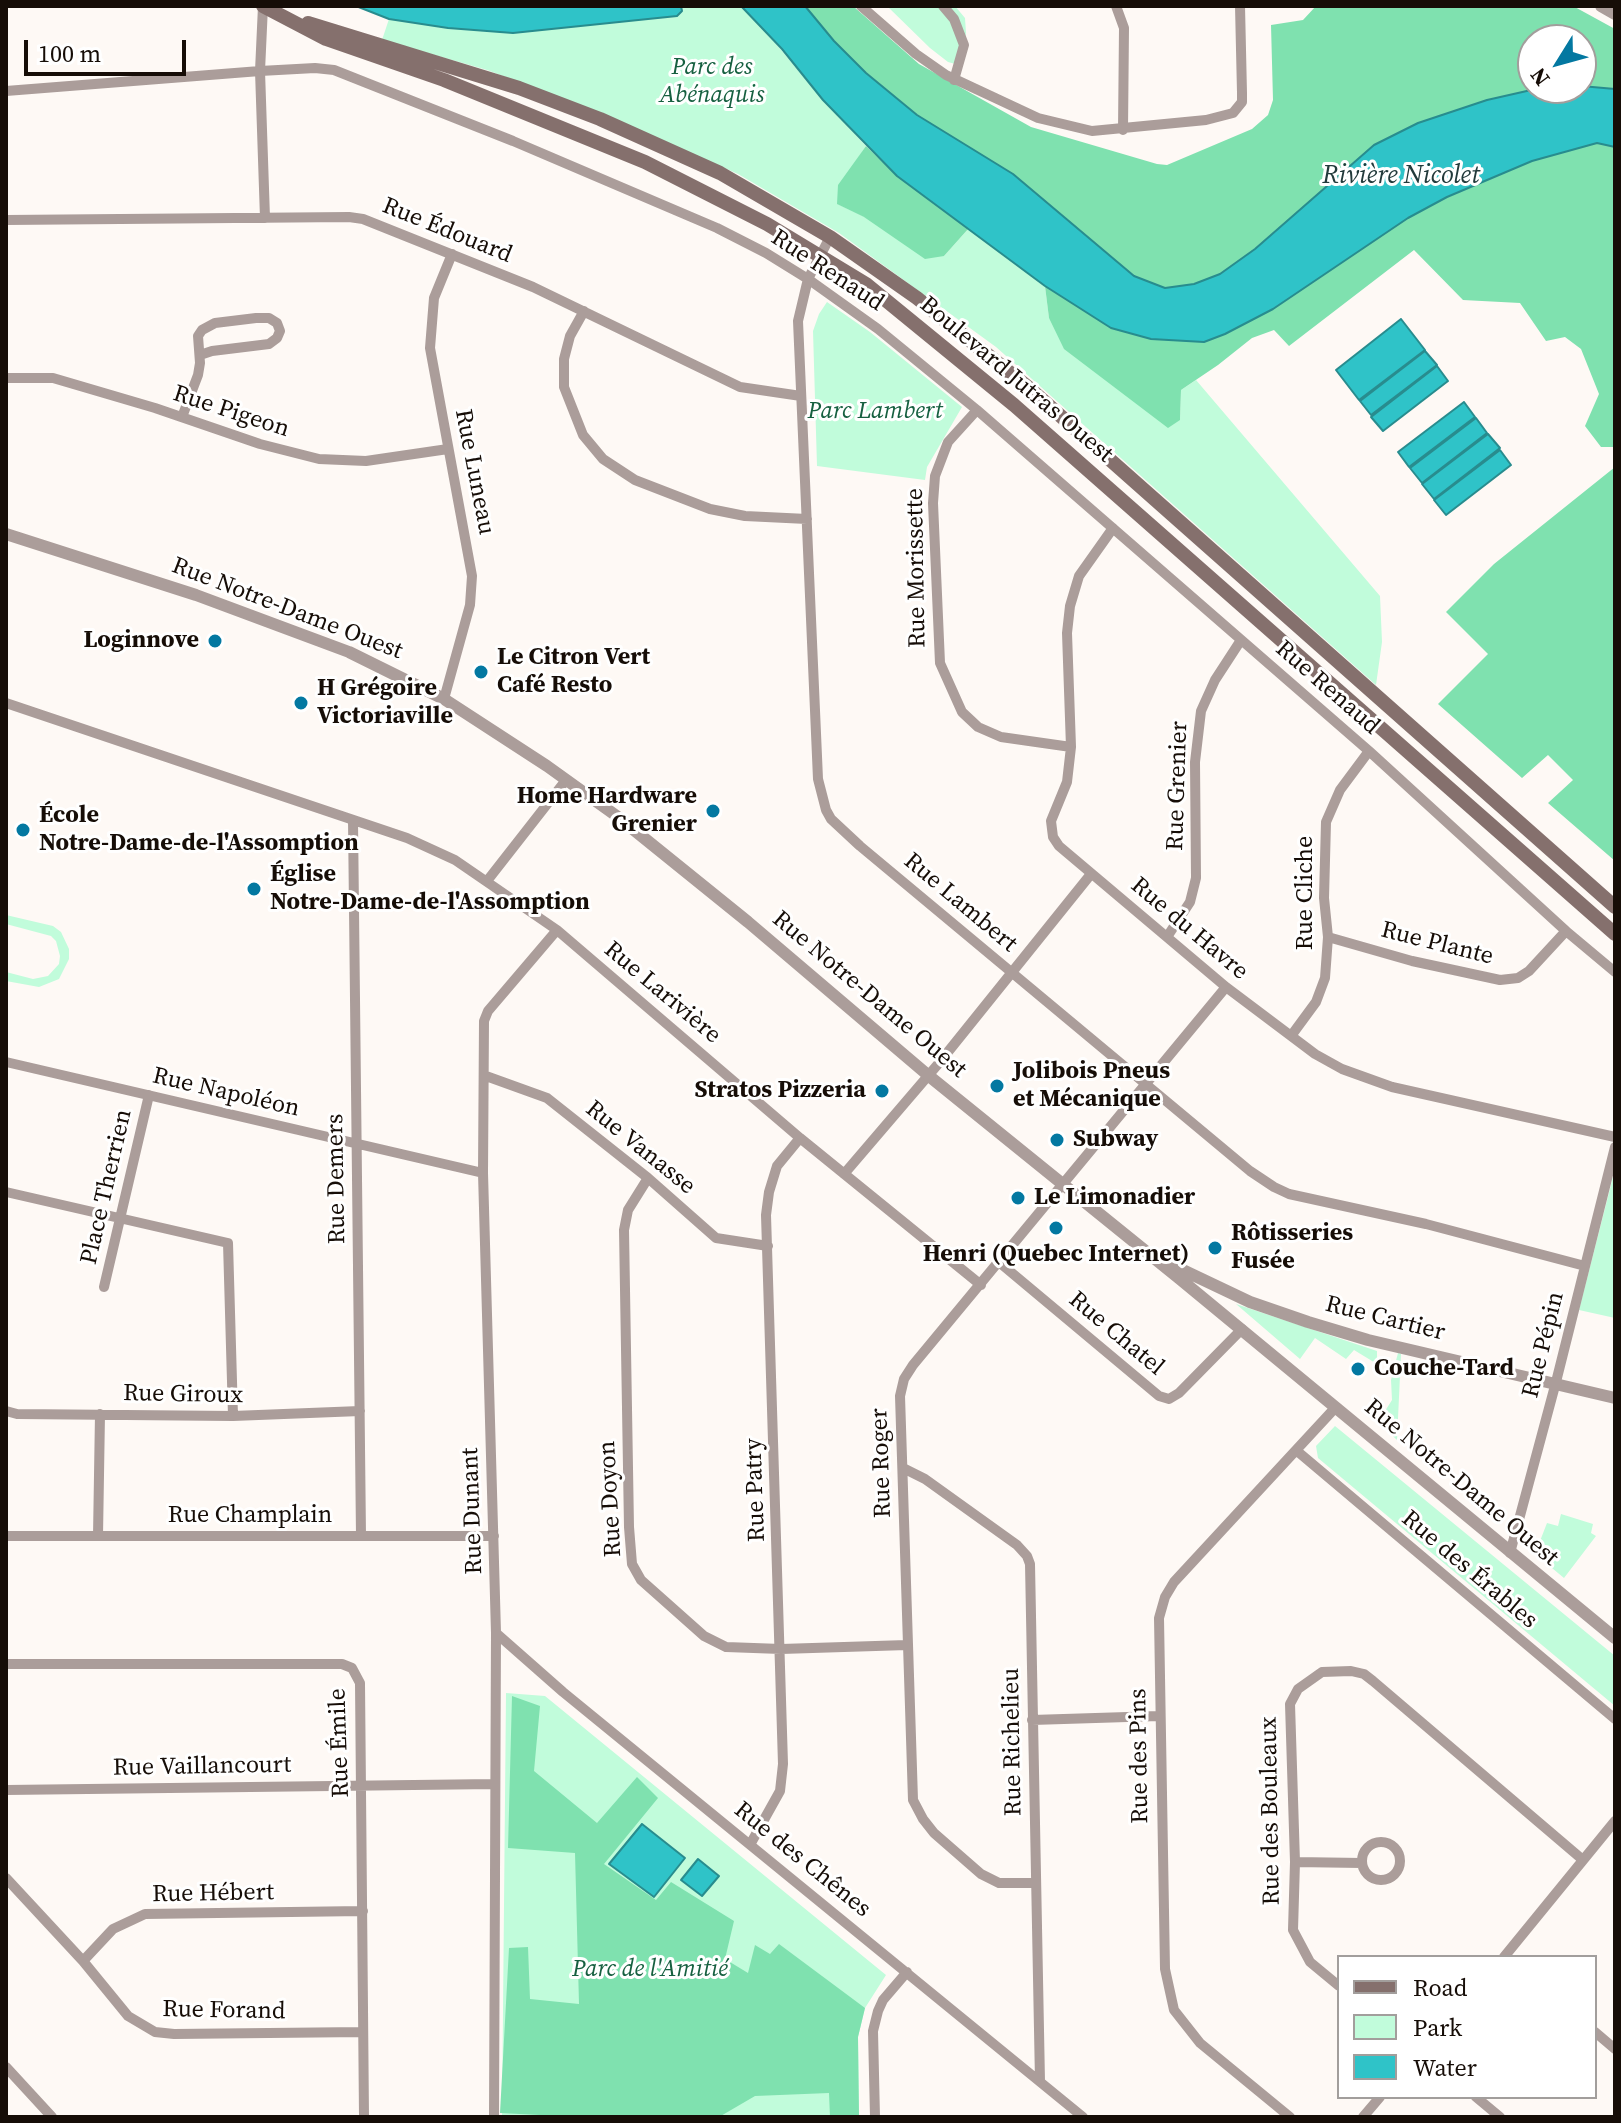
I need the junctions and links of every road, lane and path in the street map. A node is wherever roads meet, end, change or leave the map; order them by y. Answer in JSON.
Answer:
{"nodes":[{"id":1,"x":263,"y":6,"type":"edge"},
{"id":2,"x":861,"y":6,"type":"edge"},
{"id":3,"x":943,"y":6,"type":"edge"},
{"id":4,"x":1116,"y":6,"type":"edge"},
{"id":5,"x":1240,"y":6,"type":"edge"},
{"id":6,"x":1601,"y":6,"type":"edge"},
{"id":7,"x":1615,"y":14,"type":"edge"},
{"id":8,"x":288,"y":17,"type":"junction"},
{"id":9,"x":260,"y":71,"type":"junction"},
{"id":10,"x":954,"y":80,"type":"junction"},
{"id":11,"x":6,"y":91,"type":"edge"},
{"id":12,"x":1123,"y":130,"type":"junction"},
{"id":13,"x":265,"y":218,"type":"junction"},
{"id":14,"x":6,"y":220,"type":"edge"},
{"id":15,"x":830,"y":237,"type":"junction"},
{"id":16,"x":452,"y":254,"type":"junction"},
{"id":17,"x":821,"y":254,"type":"junction"},
{"id":18,"x":808,"y":279,"type":"junction"},
{"id":19,"x":584,"y":311,"type":"junction"},
{"id":20,"x":200,"y":355,"type":"junction"},
{"id":21,"x":6,"y":378,"type":"edge"},
{"id":22,"x":801,"y":396,"type":"junction"},
{"id":23,"x":977,"y":410,"type":"junction"},
{"id":24,"x":182,"y":417,"type":"junction"},
{"id":25,"x":448,"y":449,"type":"junction"},
{"id":26,"x":807,"y":519,"type":"junction"},
{"id":27,"x":1113,"y":528,"type":"junction"},
{"id":28,"x":6,"y":534,"type":"edge"},
{"id":29,"x":1241,"y":640,"type":"junction"},
{"id":30,"x":444,"y":699,"type":"junction"},
{"id":31,"x":6,"y":703,"type":"edge"},
{"id":32,"x":1071,"y":747,"type":"junction"},
{"id":33,"x":1369,"y":751,"type":"junction"},
{"id":34,"x":566,"y":780,"type":"junction"},
{"id":35,"x":353,"y":820,"type":"junction"},
{"id":36,"x":1091,"y":874,"type":"junction"},
{"id":37,"x":487,"y":881,"type":"junction"},
{"id":38,"x":1615,"y":907,"type":"edge"},
{"id":39,"x":557,"y":930,"type":"junction"},
{"id":40,"x":1566,"y":931,"type":"junction"},
{"id":41,"x":1615,"y":934,"type":"edge"},
{"id":42,"x":1167,"y":937,"type":"junction"},
{"id":43,"x":1328,"y":937,"type":"junction"},
{"id":44,"x":1615,"y":972,"type":"edge"},
{"id":45,"x":1012,"y":973,"type":"junction"},
{"id":46,"x":1226,"y":987,"type":"junction"},
{"id":47,"x":1291,"y":1036,"type":"junction"},
{"id":48,"x":6,"y":1062,"type":"edge"},
{"id":49,"x":486,"y":1076,"type":"junction"},
{"id":50,"x":929,"y":1076,"type":"junction"},
{"id":51,"x":1147,"y":1083,"type":"junction"},
{"id":52,"x":149,"y":1095,"type":"junction"},
{"id":53,"x":1615,"y":1137,"type":"edge"},
{"id":54,"x":800,"y":1138,"type":"junction"},
{"id":55,"x":356,"y":1144,"type":"junction"},
{"id":56,"x":1615,"y":1147,"type":"edge"},
{"id":57,"x":483,"y":1173,"type":"junction"},
{"id":58,"x":844,"y":1174,"type":"junction"},
{"id":59,"x":648,"y":1178,"type":"junction"},
{"id":60,"x":1063,"y":1183,"type":"junction"},
{"id":61,"x":6,"y":1192,"type":"edge"},
{"id":62,"x":120,"y":1218,"type":"junction"},
{"id":63,"x":768,"y":1246,"type":"junction"},
{"id":64,"x":1152,"y":1256,"type":"junction"},
{"id":65,"x":1000,"y":1263,"type":"junction"},
{"id":66,"x":1585,"y":1266,"type":"junction"},
{"id":67,"x":981,"y":1285,"type":"junction"},
{"id":68,"x":104,"y":1287,"type":"dead end"},
{"id":69,"x":1242,"y":1329,"type":"junction"},
{"id":70,"x":1556,"y":1382,"type":"junction"},
{"id":71,"x":1615,"y":1398,"type":"edge"},
{"id":72,"x":1335,"y":1408,"type":"junction"},
{"id":73,"x":6,"y":1411,"type":"edge"},
{"id":74,"x":360,"y":1411,"type":"junction"},
{"id":75,"x":100,"y":1414,"type":"junction"},
{"id":76,"x":233,"y":1416,"type":"junction"},
{"id":77,"x":1297,"y":1451,"type":"junction"},
{"id":78,"x":903,"y":1468,"type":"junction"},
{"id":79,"x":6,"y":1536,"type":"edge"},
{"id":80,"x":98,"y":1536,"type":"junction"},
{"id":81,"x":361,"y":1536,"type":"junction"},
{"id":82,"x":494,"y":1536,"type":"junction"},
{"id":83,"x":1510,"y":1553,"type":"junction"},
{"id":84,"x":496,"y":1633,"type":"junction"},
{"id":85,"x":1615,"y":1638,"type":"edge"},
{"id":86,"x":907,"y":1645,"type":"junction"},
{"id":87,"x":781,"y":1649,"type":"junction"},
{"id":88,"x":6,"y":1664,"type":"edge"},
{"id":89,"x":1159,"y":1716,"type":"junction"},
{"id":90,"x":1615,"y":1719,"type":"edge"},
{"id":91,"x":1032,"y":1720,"type":"junction"},
{"id":92,"x":495,"y":1784,"type":"junction"},
{"id":93,"x":362,"y":1785,"type":"junction"},
{"id":94,"x":6,"y":1790,"type":"edge"},
{"id":95,"x":1615,"y":1821,"type":"edge"},
{"id":96,"x":751,"y":1843,"type":"junction"},
{"id":97,"x":1583,"y":1860,"type":"junction"},
{"id":98,"x":1295,"y":1862,"type":"junction"},
{"id":99,"x":1362,"y":1863,"type":"dead end"},
{"id":100,"x":6,"y":1878,"type":"edge"},
{"id":101,"x":1034,"y":1883,"type":"junction"},
{"id":102,"x":363,"y":1911,"type":"junction"},
{"id":103,"x":1506,"y":1955,"type":"edge"},
{"id":104,"x":83,"y":1961,"type":"junction"},
{"id":105,"x":907,"y":1972,"type":"junction"},
{"id":106,"x":1337,"y":1984,"type":"edge"},
{"id":107,"x":363,"y":2032,"type":"junction"},
{"id":108,"x":1597,"y":2034,"type":"edge"},
{"id":109,"x":1615,"y":2049,"type":"edge"},
{"id":110,"x":6,"y":2067,"type":"edge"},
{"id":111,"x":1040,"y":2081,"type":"junction"},
{"id":112,"x":1378,"y":2099,"type":"edge"},
{"id":113,"x":1478,"y":2099,"type":"edge"},
{"id":114,"x":52,"y":2117,"type":"edge"},
{"id":115,"x":364,"y":2117,"type":"edge"},
{"id":116,"x":494,"y":2117,"type":"edge"},
{"id":117,"x":875,"y":2117,"type":"edge"},
{"id":118,"x":1083,"y":2117,"type":"edge"},
{"id":119,"x":1290,"y":2117,"type":"edge"},
{"id":120,"x":1363,"y":2117,"type":"edge"},
{"id":121,"x":1500,"y":2117,"type":"edge"}],
"edges":[{"from":1,"to":8,"type":"main road","name":"Boulevard Jutras Ouest"},
{"from":1,"to":9,"type":"street"},
{"from":2,"to":10,"type":"street"},
{"from":3,"to":10,"type":"street"},
{"from":4,"to":12,"type":"street"},
{"from":5,"to":12,"type":"street"},
{"from":6,"to":7,"type":"street"},
{"from":8,"to":15,"type":"main road","name":"Boulevard Jutras Ouest"},
{"from":8,"to":17,"type":"main road","name":"Boulevard Jutras Ouest"},
{"from":9,"to":11,"type":"street","name":"Rue Renaud"},
{"from":9,"to":13,"type":"street"},
{"from":9,"to":18,"type":"street","name":"Rue Renaud"},
{"from":10,"to":12,"type":"street"},
{"from":13,"to":14,"type":"street","name":"Rue Édouard"},
{"from":13,"to":16,"type":"street","name":"Rue Édouard"},
{"from":15,"to":17,"type":"street","name":"Rue Lambert"},
{"from":15,"to":38,"type":"main road","name":"Boulevard Jutras Ouest"},
{"from":16,"to":19,"type":"street","name":"Rue Édouard"},
{"from":16,"to":25,"type":"street","name":"Rue Luneau"},
{"from":17,"to":18,"type":"street","name":"Rue Lambert"},
{"from":17,"to":41,"type":"main road","name":"Boulevard Jutras Ouest"},
{"from":18,"to":22,"type":"street","name":"Rue Lambert"},
{"from":18,"to":23,"type":"street","name":"Rue Renaud"},
{"from":19,"to":22,"type":"street","name":"Rue Édouard"},
{"from":19,"to":26,"type":"street"},
{"from":20,"to":20,"type":"street"},
{"from":20,"to":24,"type":"street"},
{"from":21,"to":24,"type":"street","name":"Rue Pigeon"},
{"from":22,"to":26,"type":"street","name":"Rue Lambert"},
{"from":23,"to":27,"type":"street","name":"Rue Renaud"},
{"from":23,"to":32,"type":"street","name":"Rue Morissette"},
{"from":24,"to":25,"type":"street","name":"Rue Pigeon"},
{"from":25,"to":30,"type":"street","name":"Rue Luneau"},
{"from":26,"to":45,"type":"street","name":"Rue Lambert"},
{"from":27,"to":29,"type":"street","name":"Rue Renaud"},
{"from":27,"to":32,"type":"street","name":"Rue du Havre"},
{"from":28,"to":30,"type":"street","name":"Rue Notre-Dame Ouest"},
{"from":29,"to":33,"type":"street","name":"Rue Renaud"},
{"from":29,"to":42,"type":"street","name":"Rue Grenier"},
{"from":30,"to":34,"type":"street","name":"Rue Notre-Dame Ouest"},
{"from":31,"to":35,"type":"street","name":"Rue Larivière"},
{"from":32,"to":36,"type":"street","name":"Rue du Havre"},
{"from":33,"to":40,"type":"street","name":"Rue Renaud"},
{"from":33,"to":43,"type":"street","name":"Rue Cliche"},
{"from":34,"to":37,"type":"street"},
{"from":34,"to":50,"type":"street","name":"Rue Notre-Dame Ouest"},
{"from":35,"to":37,"type":"street","name":"Rue Larivière"},
{"from":35,"to":55,"type":"street","name":"Rue Demers"},
{"from":36,"to":42,"type":"street","name":"Rue du Havre"},
{"from":36,"to":45,"type":"street"},
{"from":37,"to":39,"type":"street","name":"Rue Larivière"},
{"from":39,"to":49,"type":"street","name":"Rue Dunant"},
{"from":39,"to":54,"type":"street","name":"Rue Larivière"},
{"from":40,"to":43,"type":"street","name":"Rue Plante"},
{"from":40,"to":44,"type":"street","name":"Rue Renaud"},
{"from":42,"to":46,"type":"street","name":"Rue du Havre"},
{"from":43,"to":47,"type":"street","name":"Rue Cliche"},
{"from":45,"to":50,"type":"street"},
{"from":45,"to":51,"type":"street","name":"Rue Lambert"},
{"from":46,"to":47,"type":"street","name":"Rue du Havre"},
{"from":46,"to":51,"type":"street","name":"Rue Roger"},
{"from":47,"to":53,"type":"street","name":"Rue du Havre"},
{"from":48,"to":52,"type":"street","name":"Rue Napoléon"},
{"from":49,"to":57,"type":"street","name":"Rue Dunant"},
{"from":49,"to":59,"type":"street","name":"Rue Vanasse"},
{"from":50,"to":58,"type":"street"},
{"from":50,"to":60,"type":"street","name":"Rue Notre-Dame Ouest"},
{"from":51,"to":60,"type":"street","name":"Rue Roger"},
{"from":51,"to":66,"type":"street","name":"Rue Lambert"},
{"from":52,"to":55,"type":"street","name":"Rue Napoléon"},
{"from":52,"to":62,"type":"street","name":"Place Therrien"},
{"from":54,"to":58,"type":"street","name":"Rue Larivière"},
{"from":54,"to":63,"type":"street","name":"Rue Patry"},
{"from":55,"to":57,"type":"street","name":"Rue Napoléon"},
{"from":55,"to":74,"type":"street","name":"Rue Demers"},
{"from":56,"to":66,"type":"street","name":"Rue Pépin"},
{"from":57,"to":82,"type":"street","name":"Rue Dunant"},
{"from":58,"to":67,"type":"street","name":"Rue Larivière"},
{"from":59,"to":63,"type":"street","name":"Rue Vanasse"},
{"from":59,"to":87,"type":"street","name":"Rue Doyon"},
{"from":60,"to":64,"type":"street","name":"Rue Notre-Dame Ouest"},
{"from":60,"to":65,"type":"street","name":"Rue Roger"},
{"from":61,"to":62,"type":"street"},
{"from":62,"to":68,"type":"street","name":"Place Therrien"},
{"from":62,"to":76,"type":"street"},
{"from":63,"to":87,"type":"street","name":"Rue Patry"},
{"from":64,"to":69,"type":"street","name":"Rue Notre-Dame Ouest"},
{"from":64,"to":70,"type":"street","name":"Rue Cartier"},
{"from":65,"to":67,"type":"street","name":"Rue Roger"},
{"from":65,"to":69,"type":"street","name":"Rue Chatel"},
{"from":66,"to":70,"type":"street","name":"Rue Pépin"},
{"from":67,"to":78,"type":"street","name":"Rue Roger"},
{"from":69,"to":72,"type":"street","name":"Rue Notre-Dame Ouest"},
{"from":70,"to":71,"type":"street","name":"Rue Cartier"},
{"from":70,"to":83,"type":"street","name":"Rue Pépin"},
{"from":72,"to":77,"type":"street","name":"Rue des Pins"},
{"from":72,"to":83,"type":"street","name":"Rue Notre-Dame Ouest"},
{"from":73,"to":75,"type":"street","name":"Rue Giroux"},
{"from":74,"to":76,"type":"street","name":"Rue Giroux"},
{"from":74,"to":81,"type":"street","name":"Rue Demers"},
{"from":75,"to":76,"type":"street","name":"Rue Giroux"},
{"from":75,"to":80,"type":"street"},
{"from":77,"to":89,"type":"street","name":"Rue des Pins"},
{"from":77,"to":90,"type":"street","name":"Rue des Érables"},
{"from":78,"to":86,"type":"street","name":"Rue Roger"},
{"from":78,"to":91,"type":"street","name":"Rue Richelieu"},
{"from":79,"to":80,"type":"street","name":"Rue Champlain"},
{"from":80,"to":81,"type":"street","name":"Rue Champlain"},
{"from":81,"to":82,"type":"street","name":"Rue Champlain"},
{"from":82,"to":84,"type":"street","name":"Rue Dunant"},
{"from":83,"to":85,"type":"street","name":"Rue Notre-Dame Ouest"},
{"from":84,"to":92,"type":"street","name":"Rue Dunant"},
{"from":84,"to":96,"type":"street","name":"Rue des Chênes"},
{"from":86,"to":87,"type":"street","name":"Rue Doyon"},
{"from":86,"to":101,"type":"street","name":"Rue Roger"},
{"from":87,"to":96,"type":"street","name":"Rue Patry"},
{"from":88,"to":93,"type":"street","name":"Rue Émile"},
{"from":89,"to":91,"type":"street"},
{"from":89,"to":119,"type":"street","name":"Rue des Pins"},
{"from":91,"to":101,"type":"street","name":"Rue Richelieu"},
{"from":92,"to":93,"type":"street","name":"Rue Vaillancourt"},
{"from":92,"to":116,"type":"street","name":"Rue Dunant"},
{"from":93,"to":94,"type":"street","name":"Rue Vaillancourt"},
{"from":93,"to":102,"type":"street","name":"Rue Émile"},
{"from":95,"to":97,"type":"street"},
{"from":96,"to":105,"type":"street","name":"Rue des Chênes"},
{"from":97,"to":98,"type":"street","name":"Rue des Bouleaux"},
{"from":97,"to":103,"type":"street"},
{"from":98,"to":99,"type":"street"},
{"from":98,"to":106,"type":"street","name":"Rue des Bouleaux"},
{"from":100,"to":104,"type":"street","name":"Rue Forand"},
{"from":101,"to":111,"type":"street","name":"Rue Richelieu"},
{"from":102,"to":104,"type":"street","name":"Rue Hébert"},
{"from":102,"to":107,"type":"street","name":"Rue Émile"},
{"from":104,"to":107,"type":"street","name":"Rue Forand"},
{"from":105,"to":111,"type":"street","name":"Rue des Chênes"},
{"from":105,"to":117,"type":"street"},
{"from":107,"to":115,"type":"street","name":"Rue Émile"},
{"from":108,"to":109,"type":"street"},
{"from":110,"to":114,"type":"street"},
{"from":111,"to":118,"type":"street","name":"Rue des Chênes"},
{"from":112,"to":120,"type":"street"},
{"from":113,"to":121,"type":"street"}]}
